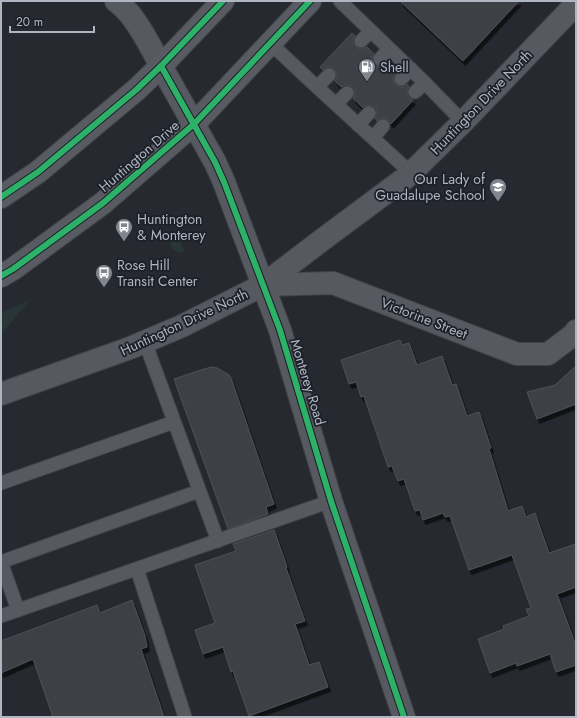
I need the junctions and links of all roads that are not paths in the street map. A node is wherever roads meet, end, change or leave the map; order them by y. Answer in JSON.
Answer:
{"nodes":[{"id":1,"x":116,"y":1,"type":"edge"},
{"id":2,"x":223,"y":1,"type":"edge"},
{"id":3,"x":310,"y":1,"type":"edge"},
{"id":4,"x":340,"y":1,"type":"edge"},
{"id":5,"x":576,"y":4,"type":"edge"},
{"id":6,"x":371,"y":30,"type":"junction"},
{"id":7,"x":361,"y":42,"type":"dead end"},
{"id":8,"x":270,"y":43,"type":"junction"},
{"id":9,"x":389,"y":49,"type":"junction"},
{"id":10,"x":380,"y":59,"type":"dead end"},
{"id":11,"x":161,"y":66,"type":"junction"},
{"id":12,"x":411,"y":69,"type":"junction"},
{"id":13,"x":329,"y":75,"type":"dead end"},
{"id":14,"x":402,"y":80,"type":"dead end"},
{"id":15,"x":425,"y":83,"type":"junction"},
{"id":16,"x":317,"y":87,"type":"junction"},
{"id":17,"x":415,"y":92,"type":"dead end"},
{"id":18,"x":347,"y":93,"type":"dead end"},
{"id":19,"x":336,"y":104,"type":"junction"},
{"id":20,"x":369,"y":113,"type":"dead end"},
{"id":21,"x":463,"y":122,"type":"junction"},
{"id":22,"x":194,"y":124,"type":"junction"},
{"id":23,"x":358,"y":125,"type":"junction"},
{"id":24,"x":383,"y":126,"type":"dead end"},
{"id":25,"x":373,"y":138,"type":"junction"},
{"id":26,"x":411,"y":173,"type":"junction"},
{"id":27,"x":1,"y":197,"type":"edge"},
{"id":28,"x":1,"y":276,"type":"edge"},
{"id":29,"x":263,"y":285,"type":"junction"},
{"id":30,"x":576,"y":331,"type":"edge"},
{"id":31,"x":145,"y":342,"type":"junction"},
{"id":32,"x":1,"y":394,"type":"edge"},
{"id":33,"x":174,"y":422,"type":"junction"},
{"id":34,"x":1,"y":483,"type":"edge"},
{"id":35,"x":199,"y":491,"type":"junction"},
{"id":36,"x":331,"y":501,"type":"junction"},
{"id":37,"x":218,"y":541,"type":"junction"},
{"id":38,"x":1,"y":562,"type":"edge"},
{"id":39,"x":137,"y":569,"type":"junction"},
{"id":40,"x":18,"y":610,"type":"junction"},
{"id":41,"x":1,"y":616,"type":"edge"},
{"id":42,"x":399,"y":716,"type":"edge"},
{"id":43,"x":185,"y":717,"type":"edge"}],
"edges":[{"from":1,"to":11,"type":"street","name":"Monterey Road"},
{"from":2,"to":11,"type":"main road"},
{"from":3,"to":8,"type":"main road","name":"Huntington Drive"},
{"from":4,"to":6,"type":"lane"},
{"from":5,"to":21,"type":"street","name":"Huntington Drive North"},
{"from":6,"to":7,"type":"lane"},
{"from":6,"to":9,"type":"lane"},
{"from":8,"to":16,"type":"lane"},
{"from":8,"to":22,"type":"main road","name":"Huntington Drive"},
{"from":9,"to":10,"type":"lane"},
{"from":9,"to":12,"type":"lane"},
{"from":11,"to":22,"type":"street","name":"Monterey Road"},
{"from":11,"to":27,"type":"main road"},
{"from":12,"to":14,"type":"lane"},
{"from":12,"to":15,"type":"lane"},
{"from":13,"to":16,"type":"lane"},
{"from":15,"to":17,"type":"lane"},
{"from":15,"to":21,"type":"lane"},
{"from":16,"to":19,"type":"lane"},
{"from":18,"to":19,"type":"lane"},
{"from":19,"to":23,"type":"lane"},
{"from":20,"to":23,"type":"lane"},
{"from":21,"to":26,"type":"street","name":"Huntington Drive North"},
{"from":22,"to":28,"type":"main road","name":"Huntington Drive"},
{"from":22,"to":29,"type":"street","name":"Monterey Road"},
{"from":23,"to":25,"type":"lane"},
{"from":24,"to":25,"type":"lane"},
{"from":25,"to":26,"type":"lane"},
{"from":26,"to":29,"type":"street","name":"Huntington Drive North"},
{"from":29,"to":30,"type":"street","name":"Victorine Street"},
{"from":29,"to":31,"type":"street","name":"Huntington Drive North"},
{"from":29,"to":36,"type":"street","name":"Monterey Road"},
{"from":31,"to":32,"type":"street","name":"Huntington Drive North"},
{"from":31,"to":33,"type":"lane"},
{"from":33,"to":34,"type":"lane"},
{"from":33,"to":35,"type":"lane"},
{"from":35,"to":37,"type":"lane"},
{"from":35,"to":38,"type":"lane"},
{"from":36,"to":37,"type":"lane"},
{"from":36,"to":42,"type":"street","name":"Monterey Road"},
{"from":37,"to":39,"type":"lane"},
{"from":38,"to":40,"type":"lane"},
{"from":39,"to":40,"type":"lane"},
{"from":39,"to":43,"type":"lane"},
{"from":40,"to":41,"type":"lane"}]}
